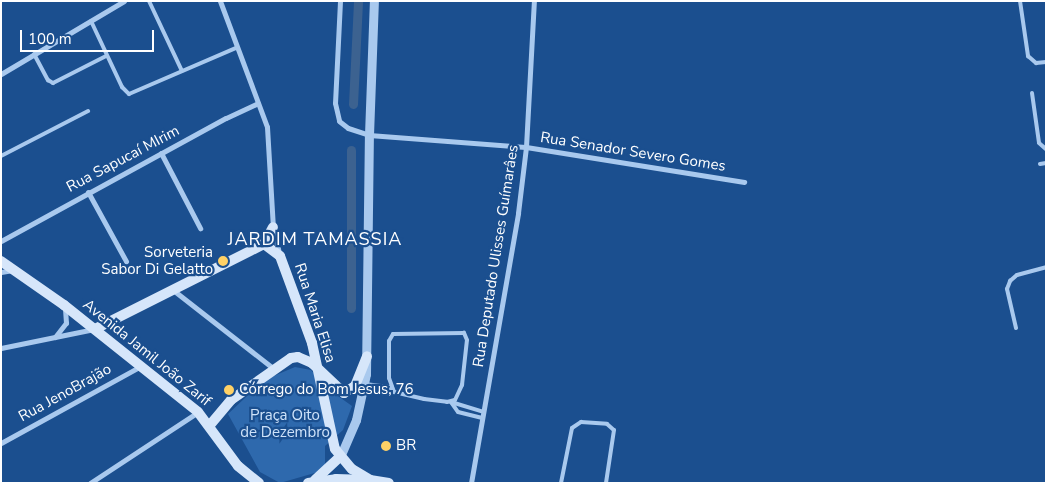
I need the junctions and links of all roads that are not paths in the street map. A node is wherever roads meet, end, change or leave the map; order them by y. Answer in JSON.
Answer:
{"nodes":[{"id":1,"x":124,"y":1,"type":"edge"},
{"id":2,"x":149,"y":1,"type":"edge"},
{"id":3,"x":220,"y":1,"type":"edge"},
{"id":4,"x":340,"y":1,"type":"edge"},
{"id":5,"x":374,"y":1,"type":"edge"},
{"id":6,"x":534,"y":1,"type":"edge"},
{"id":7,"x":1020,"y":1,"type":"edge"},
{"id":8,"x":91,"y":21,"type":"junction"},
{"id":9,"x":236,"y":48,"type":"junction"},
{"id":10,"x":34,"y":54,"type":"junction"},
{"id":11,"x":106,"y":56,"type":"junction"},
{"id":12,"x":1046,"y":62,"type":"edge"},
{"id":13,"x":182,"y":71,"type":"junction"},
{"id":14,"x":1,"y":74,"type":"edge"},
{"id":15,"x":1032,"y":93,"type":"dead end"},
{"id":16,"x":258,"y":104,"type":"junction"},
{"id":17,"x":88,"y":111,"type":"dead end"},
{"id":18,"x":369,"y":135,"type":"junction"},
{"id":19,"x":526,"y":147,"type":"junction"},
{"id":20,"x":1046,"y":149,"type":"edge"},
{"id":21,"x":161,"y":153,"type":"junction"},
{"id":22,"x":1,"y":156,"type":"edge"},
{"id":23,"x":1046,"y":163,"type":"edge"},
{"id":24,"x":1040,"y":164,"type":"dead end"},
{"id":25,"x":744,"y":182,"type":"dead end"},
{"id":26,"x":88,"y":192,"type":"junction"},
{"id":27,"x":273,"y":227,"type":"junction"},
{"id":28,"x":200,"y":228,"type":"dead end"},
{"id":29,"x":1,"y":241,"type":"edge"},
{"id":30,"x":264,"y":244,"type":"junction"},
{"id":31,"x":280,"y":256,"type":"junction"},
{"id":32,"x":1,"y":261,"type":"edge"},
{"id":33,"x":126,"y":261,"type":"dead end"},
{"id":34,"x":1046,"y":267,"type":"edge"},
{"id":35,"x":14,"y":270,"type":"junction"},
{"id":36,"x":1,"y":272,"type":"edge"},
{"id":37,"x":172,"y":289,"type":"junction"},
{"id":38,"x":64,"y":305,"type":"junction"},
{"id":39,"x":1016,"y":328,"type":"dead end"},
{"id":40,"x":95,"y":329,"type":"junction"},
{"id":41,"x":52,"y":339,"type":"junction"},
{"id":42,"x":1,"y":348,"type":"edge"},
{"id":43,"x":367,"y":356,"type":"junction"},
{"id":44,"x":141,"y":366,"type":"junction"},
{"id":45,"x":274,"y":368,"type":"junction"},
{"id":46,"x":319,"y":369,"type":"junction"},
{"id":47,"x":364,"y":388,"type":"junction"},
{"id":48,"x":394,"y":392,"type":"junction"},
{"id":49,"x":451,"y":402,"type":"junction"},
{"id":50,"x":198,"y":412,"type":"junction"},
{"id":51,"x":483,"y":415,"type":"junction"},
{"id":52,"x":210,"y":425,"type":"junction"},
{"id":53,"x":1,"y":443,"type":"edge"},
{"id":54,"x":340,"y":457,"type":"junction"},
{"id":55,"x":238,"y":466,"type":"junction"},
{"id":56,"x":370,"y":480,"type":"junction"},
{"id":57,"x":312,"y":481,"type":"edge"},
{"id":58,"x":90,"y":483,"type":"edge"},
{"id":59,"x":244,"y":483,"type":"edge"},
{"id":60,"x":259,"y":483,"type":"edge"},
{"id":61,"x":389,"y":483,"type":"edge"},
{"id":62,"x":471,"y":483,"type":"edge"},
{"id":63,"x":560,"y":483,"type":"edge"},
{"id":64,"x":606,"y":483,"type":"edge"}],
"edges":[{"from":1,"to":8,"type":"street"},
{"from":2,"to":13,"type":"lane"},
{"from":3,"to":9,"type":"street"},
{"from":4,"to":18,"type":"street","name":"Rua Senador Severo Gomes"},
{"from":5,"to":18,"type":"street"},
{"from":6,"to":19,"type":"street","name":"Rua Deputado Ulisses Guímarâes"},
{"from":7,"to":12,"type":"lane"},
{"from":8,"to":10,"type":"street"},
{"from":8,"to":11,"type":"lane"},
{"from":9,"to":13,"type":"lane"},
{"from":9,"to":16,"type":"street"},
{"from":10,"to":11,"type":"lane"},
{"from":10,"to":14,"type":"street"},
{"from":11,"to":13,"type":"lane"},
{"from":15,"to":20,"type":"lane"},
{"from":16,"to":21,"type":"street","name":"Rua Sapucaí MIrim"},
{"from":16,"to":27,"type":"street"},
{"from":17,"to":22,"type":"lane"},
{"from":18,"to":19,"type":"street","name":"Rua Senador Severo Gomes"},
{"from":18,"to":43,"type":"street"},
{"from":19,"to":25,"type":"street","name":"Rua Senador Severo Gomes"},
{"from":19,"to":51,"type":"street","name":"Rua Deputado Ulisses Guímarâes"},
{"from":21,"to":26,"type":"street","name":"Rua Sapucaí MIrim"},
{"from":21,"to":28,"type":"street"},
{"from":23,"to":24,"type":"lane"},
{"from":26,"to":29,"type":"street","name":"Rua Sapucaí MIrim"},
{"from":26,"to":33,"type":"street"},
{"from":27,"to":30,"type":"main road"},
{"from":27,"to":31,"type":"street"},
{"from":30,"to":31,"type":"main road","name":"Rua Maria Elisa"},
{"from":30,"to":37,"type":"main road"},
{"from":31,"to":46,"type":"main road","name":"Rua Maria Elisa"},
{"from":32,"to":35,"type":"main road","name":"Avenida Jamil João Zarif"},
{"from":34,"to":39,"type":"lane"},
{"from":35,"to":36,"type":"street"},
{"from":35,"to":38,"type":"main road","name":"Avenida Jamil João Zarif"},
{"from":37,"to":40,"type":"main road"},
{"from":37,"to":45,"type":"street"},
{"from":38,"to":40,"type":"main road","name":"Avenida Jamil João Zarif"},
{"from":38,"to":41,"type":"street"},
{"from":40,"to":41,"type":"street"},
{"from":40,"to":44,"type":"main road","name":"Avenida Jamil João Zarif"},
{"from":41,"to":42,"type":"street"},
{"from":43,"to":46,"type":"main road"},
{"from":43,"to":47,"type":"street"},
{"from":44,"to":50,"type":"main road","name":"Avenida Jamil João Zarif"},
{"from":44,"to":53,"type":"street","name":"Rua JenoBrajão"},
{"from":45,"to":46,"type":"main road"},
{"from":45,"to":52,"type":"main road"},
{"from":46,"to":54,"type":"main road","name":"Rua Maria Elisa"},
{"from":47,"to":48,"type":"lane"},
{"from":47,"to":48,"type":"lane"},
{"from":47,"to":54,"type":"street"},
{"from":48,"to":49,"type":"lane"},
{"from":48,"to":49,"type":"lane"},
{"from":49,"to":51,"type":"lane"},
{"from":50,"to":52,"type":"main road","name":"Avenida Jamil João Zarif"},
{"from":50,"to":58,"type":"street"},
{"from":51,"to":62,"type":"street","name":"Rua Deputado Ulisses Guímarâes"},
{"from":52,"to":55,"type":"main road","name":"Avenida Jamil João Zarif"},
{"from":54,"to":56,"type":"main road"},
{"from":54,"to":57,"type":"main road"},
{"from":55,"to":59,"type":"main road"},
{"from":55,"to":60,"type":"main road","name":"Avenida Jamil João Zarif"},
{"from":56,"to":57,"type":"main road"},
{"from":56,"to":61,"type":"main road"},
{"from":63,"to":64,"type":"lane"}]}
